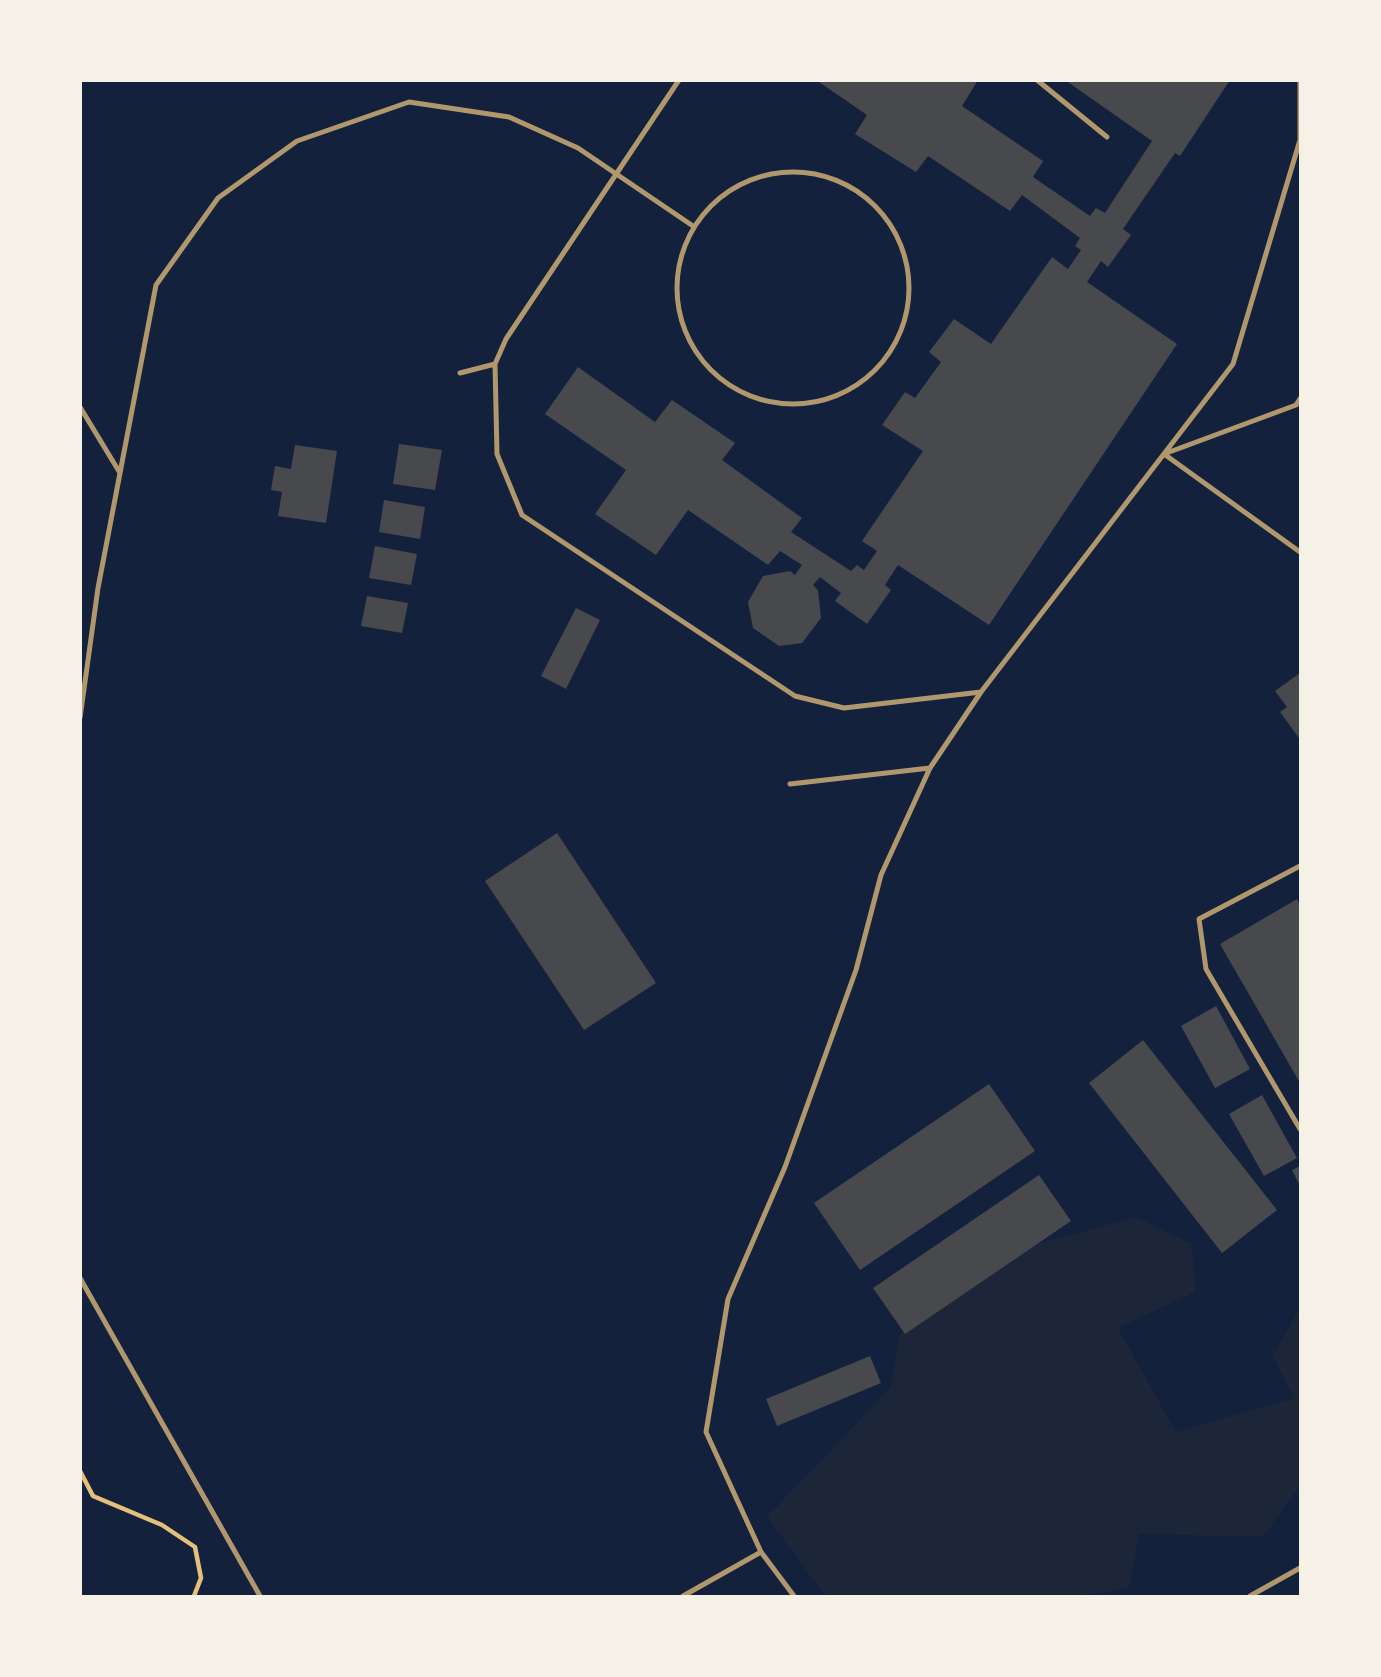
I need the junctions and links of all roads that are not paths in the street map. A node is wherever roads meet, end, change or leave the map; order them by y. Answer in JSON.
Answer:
{"nodes":[{"id":1,"x":679,"y":80,"type":"edge"},
{"id":2,"x":1037,"y":80,"type":"edge"},
{"id":3,"x":1300,"y":80,"type":"edge"},
{"id":4,"x":1107,"y":137,"type":"dead end"},
{"id":5,"x":617,"y":173,"type":"junction"},
{"id":6,"x":693,"y":226,"type":"junction"},
{"id":7,"x":495,"y":364,"type":"junction"},
{"id":8,"x":460,"y":373,"type":"dead end"},
{"id":9,"x":1300,"y":400,"type":"edge"},
{"id":10,"x":80,"y":407,"type":"edge"},
{"id":11,"x":1164,"y":454,"type":"junction"},
{"id":12,"x":120,"y":473,"type":"junction"},
{"id":13,"x":1300,"y":552,"type":"edge"},
{"id":14,"x":981,"y":692,"type":"junction"},
{"id":15,"x":80,"y":718,"type":"edge"},
{"id":16,"x":930,"y":768,"type":"junction"},
{"id":17,"x":790,"y":784,"type":"dead end"},
{"id":18,"x":1300,"y":866,"type":"edge"},
{"id":19,"x":1300,"y":1129,"type":"edge"},
{"id":20,"x":80,"y":1278,"type":"edge"},
{"id":21,"x":761,"y":1552,"type":"junction"},
{"id":22,"x":1300,"y":1568,"type":"edge"},
{"id":23,"x":260,"y":1597,"type":"edge"},
{"id":24,"x":683,"y":1597,"type":"edge"},
{"id":25,"x":794,"y":1597,"type":"edge"},
{"id":26,"x":1250,"y":1597,"type":"edge"}],
"edges":[{"from":1,"to":5,"type":"lane"},
{"from":2,"to":4,"type":"lane"},
{"from":3,"to":11,"type":"lane"},
{"from":5,"to":6,"type":"lane"},
{"from":5,"to":7,"type":"lane"},
{"from":5,"to":12,"type":"lane"},
{"from":6,"to":6,"type":"lane"},
{"from":7,"to":8,"type":"lane"},
{"from":7,"to":14,"type":"lane"},
{"from":9,"to":11,"type":"lane"},
{"from":10,"to":12,"type":"lane"},
{"from":11,"to":13,"type":"lane"},
{"from":11,"to":14,"type":"lane"},
{"from":12,"to":15,"type":"lane"},
{"from":14,"to":16,"type":"lane"},
{"from":16,"to":17,"type":"lane"},
{"from":16,"to":21,"type":"lane"},
{"from":18,"to":19,"type":"lane"},
{"from":20,"to":23,"type":"lane"},
{"from":21,"to":24,"type":"lane"},
{"from":21,"to":25,"type":"lane"},
{"from":22,"to":26,"type":"lane"}]}
